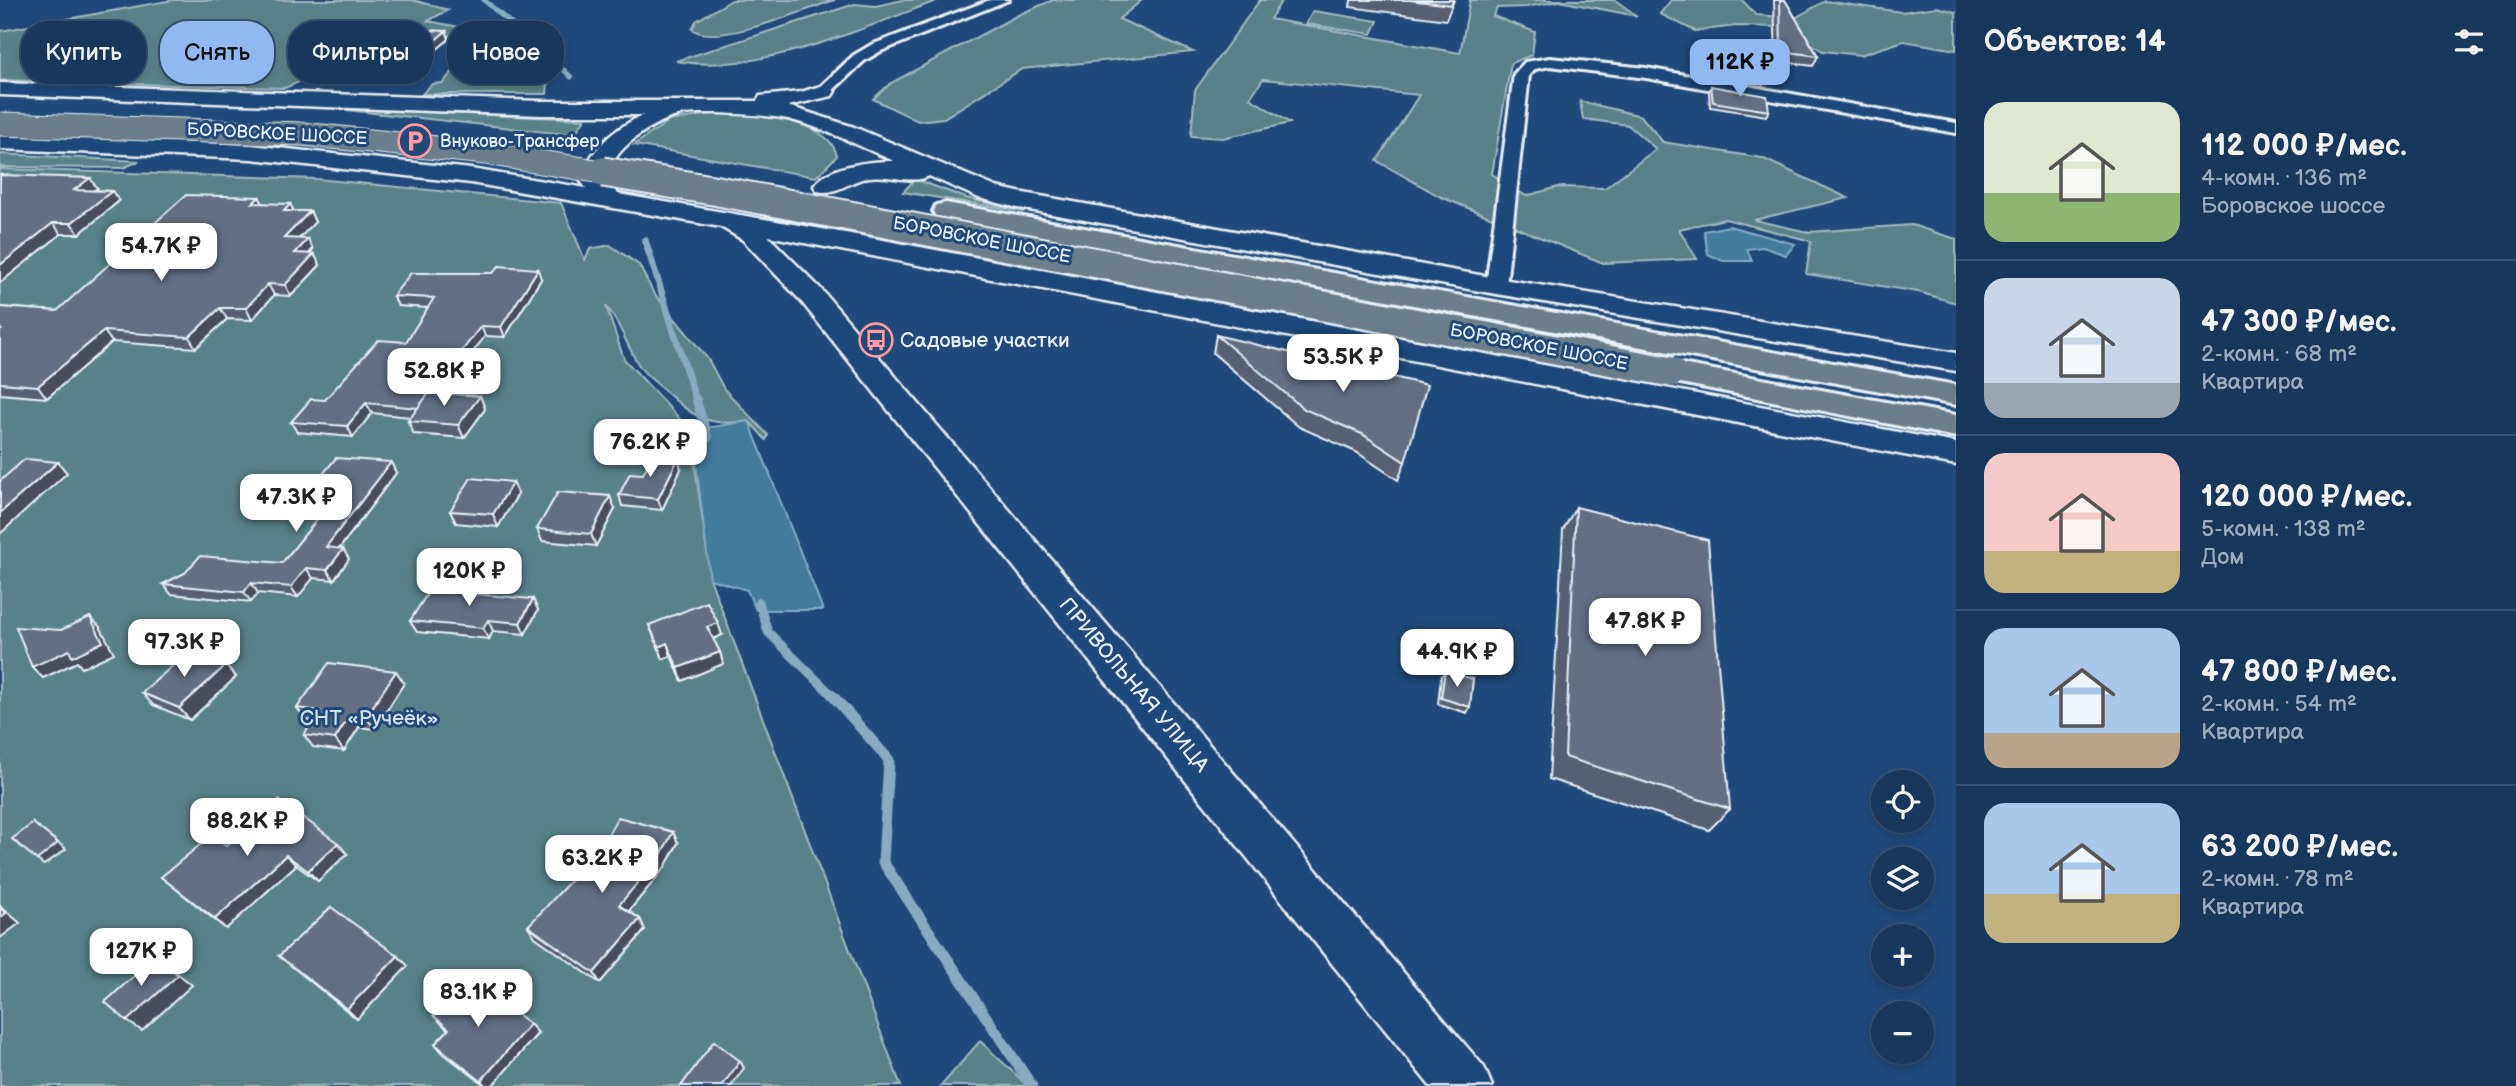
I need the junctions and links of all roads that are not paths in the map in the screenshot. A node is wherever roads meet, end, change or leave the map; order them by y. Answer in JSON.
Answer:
{"nodes":[{"id":1,"x":1002,"y":0,"type":"edge"},
{"id":2,"x":0,"y":89,"type":"edge"},
{"id":3,"x":824,"y":91,"type":"junction"},
{"id":4,"x":0,"y":107,"type":"edge"},
{"id":5,"x":687,"y":107,"type":"junction"},
{"id":6,"x":734,"y":107,"type":"junction"},
{"id":7,"x":545,"y":108,"type":"junction"},
{"id":8,"x":0,"y":124,"type":"edge"},
{"id":9,"x":827,"y":125,"type":"junction"},
{"id":10,"x":1956,"y":128,"type":"edge"},
{"id":11,"x":622,"y":137,"type":"junction"},
{"id":12,"x":0,"y":142,"type":"edge"},
{"id":13,"x":826,"y":186,"type":"junction"},
{"id":14,"x":997,"y":195,"type":"junction"},
{"id":15,"x":614,"y":200,"type":"junction"},
{"id":16,"x":807,"y":204,"type":"junction"},
{"id":17,"x":701,"y":215,"type":"junction"},
{"id":18,"x":749,"y":224,"type":"junction"},
{"id":19,"x":781,"y":230,"type":"junction"},
{"id":20,"x":851,"y":242,"type":"junction"},
{"id":21,"x":802,"y":285,"type":"junction"},
{"id":22,"x":1496,"y":286,"type":"junction"},
{"id":23,"x":1669,"y":357,"type":"junction"},
{"id":24,"x":1956,"y":362,"type":"edge"},
{"id":25,"x":1956,"y":395,"type":"edge"},
{"id":26,"x":1956,"y":425,"type":"edge"},
{"id":27,"x":1956,"y":454,"type":"edge"},
{"id":28,"x":1465,"y":1086,"type":"edge"}],
"edges":[{"from":1,"to":3,"type":"street"},
{"from":2,"to":7,"type":"main road"},
{"from":3,"to":6,"type":"main road"},
{"from":3,"to":9,"type":"main road"},
{"from":4,"to":23,"type":"main road","name":"БОРОВСКОЕ ШОССЕ"},
{"from":5,"to":6,"type":"main road"},
{"from":5,"to":7,"type":"main road"},
{"from":5,"to":11,"type":"main road"},
{"from":6,"to":9,"type":"main road"},
{"from":7,"to":11,"type":"main road"},
{"from":8,"to":23,"type":"main road","name":"БОРОВСКОЕ ШОССЕ","bridge":true},
{"from":9,"to":13,"type":"main road"},
{"from":9,"to":14,"type":"main road"},
{"from":10,"to":22,"type":"street"},
{"from":11,"to":15,"type":"main road"},
{"from":12,"to":15,"type":"main road"},
{"from":13,"to":14,"type":"main road"},
{"from":13,"to":16,"type":"main road"},
{"from":14,"to":22,"type":"main road"},
{"from":15,"to":17,"type":"main road"},
{"from":16,"to":18,"type":"main road"},
{"from":16,"to":19,"type":"main road"},
{"from":17,"to":18,"type":"main road"},
{"from":17,"to":21,"type":"main road"},
{"from":18,"to":19,"type":"main road"},
{"from":19,"to":20,"type":"main road"},
{"from":19,"to":21,"type":"main road"},
{"from":20,"to":21,"type":"main road"},
{"from":20,"to":27,"type":"main road"},
{"from":21,"to":28,"type":"main road","name":"ПРИВОЛЬНАЯ УЛИЦА"},
{"from":22,"to":24,"type":"main road"},
{"from":23,"to":25,"type":"main road","name":"БОРОВСКОЕ ШОССЕ"},
{"from":23,"to":26,"type":"main road","name":"БОРОВСКОЕ ШОССЕ"}]}
